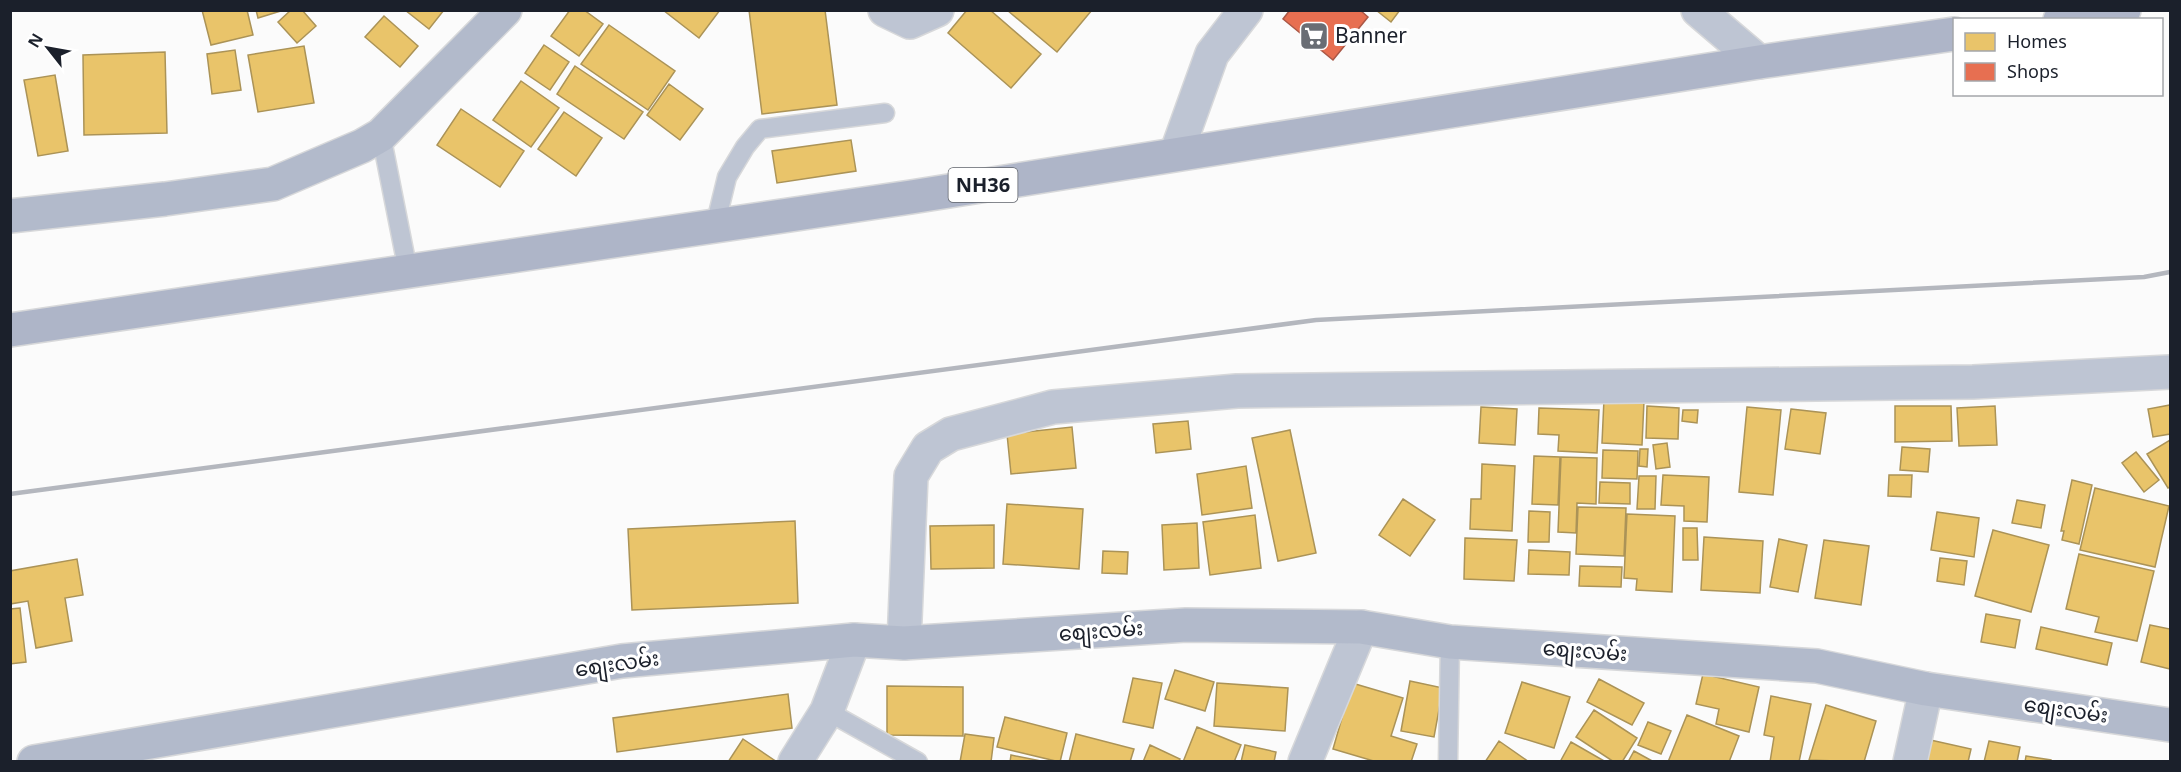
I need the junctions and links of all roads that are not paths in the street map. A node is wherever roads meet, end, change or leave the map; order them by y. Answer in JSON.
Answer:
{"nodes":[{"id":1,"x":505,"y":10,"type":"edge"},
{"id":2,"x":885,"y":10,"type":"edge"},
{"id":3,"x":937,"y":10,"type":"edge"},
{"id":4,"x":1246,"y":10,"type":"edge"},
{"id":5,"x":1698,"y":10,"type":"edge"},
{"id":6,"x":2124,"y":10,"type":"edge"},
{"id":7,"x":2073,"y":18,"type":"edge"},
{"id":8,"x":1953,"y":34,"type":"edge"},
{"id":9,"x":1760,"y":62,"type":"junction"},
{"id":10,"x":885,"y":113,"type":"dead end"},
{"id":11,"x":381,"y":135,"type":"junction"},
{"id":12,"x":1176,"y":154,"type":"junction"},
{"id":13,"x":10,"y":216,"type":"edge"},
{"id":14,"x":715,"y":226,"type":"junction"},
{"id":15,"x":408,"y":271,"type":"junction"},
{"id":16,"x":10,"y":330,"type":"edge"},
{"id":17,"x":2170,"y":372,"type":"edge"},
{"id":18,"x":1361,"y":627,"type":"junction"},
{"id":19,"x":854,"y":640,"type":"junction"},
{"id":20,"x":1450,"y":642,"type":"junction"},
{"id":21,"x":904,"y":643,"type":"junction"},
{"id":22,"x":1926,"y":689,"type":"junction"},
{"id":23,"x":827,"y":711,"type":"junction"},
{"id":24,"x":2170,"y":725,"type":"edge"},
{"id":25,"x":136,"y":753,"type":"edge"},
{"id":26,"x":34,"y":762,"type":"edge"},
{"id":27,"x":795,"y":762,"type":"edge"},
{"id":28,"x":918,"y":762,"type":"edge"},
{"id":29,"x":1305,"y":762,"type":"edge"},
{"id":30,"x":1448,"y":762,"type":"edge"},
{"id":31,"x":1910,"y":762,"type":"edge"}],
"edges":[{"from":1,"to":11,"type":"main road"},
{"from":2,"to":3,"type":"street"},
{"from":4,"to":12,"type":"street"},
{"from":5,"to":9,"type":"street"},
{"from":6,"to":7,"type":"highway"},
{"from":8,"to":9,"type":"highway","number":"NH36"},
{"from":9,"to":12,"type":"highway","number":"NH36"},
{"from":10,"to":14,"type":"lane"},
{"from":11,"to":13,"type":"main road"},
{"from":11,"to":15,"type":"lane"},
{"from":12,"to":14,"type":"highway","number":"NH36"},
{"from":14,"to":15,"type":"highway","number":"NH36"},
{"from":15,"to":16,"type":"highway","number":"NH36"},
{"from":17,"to":21,"type":"street"},
{"from":18,"to":20,"type":"main road","name":"စျေးလမ်း"},
{"from":18,"to":21,"type":"main road","name":"စျေးလမ်း"},
{"from":18,"to":29,"type":"street"},
{"from":19,"to":21,"type":"main road","name":"စျေးလမ်း"},
{"from":19,"to":23,"type":"street"},
{"from":19,"to":25,"type":"main road","name":"စျေးလမ်း"},
{"from":20,"to":22,"type":"main road","name":"စျေးလမ်း"},
{"from":20,"to":30,"type":"lane"},
{"from":22,"to":24,"type":"main road","name":"စျေးလမ်း"},
{"from":22,"to":31,"type":"street"},
{"from":23,"to":27,"type":"street"},
{"from":23,"to":28,"type":"lane"},
{"from":25,"to":26,"type":"main road","name":"စျေးလမ်း"}]}
